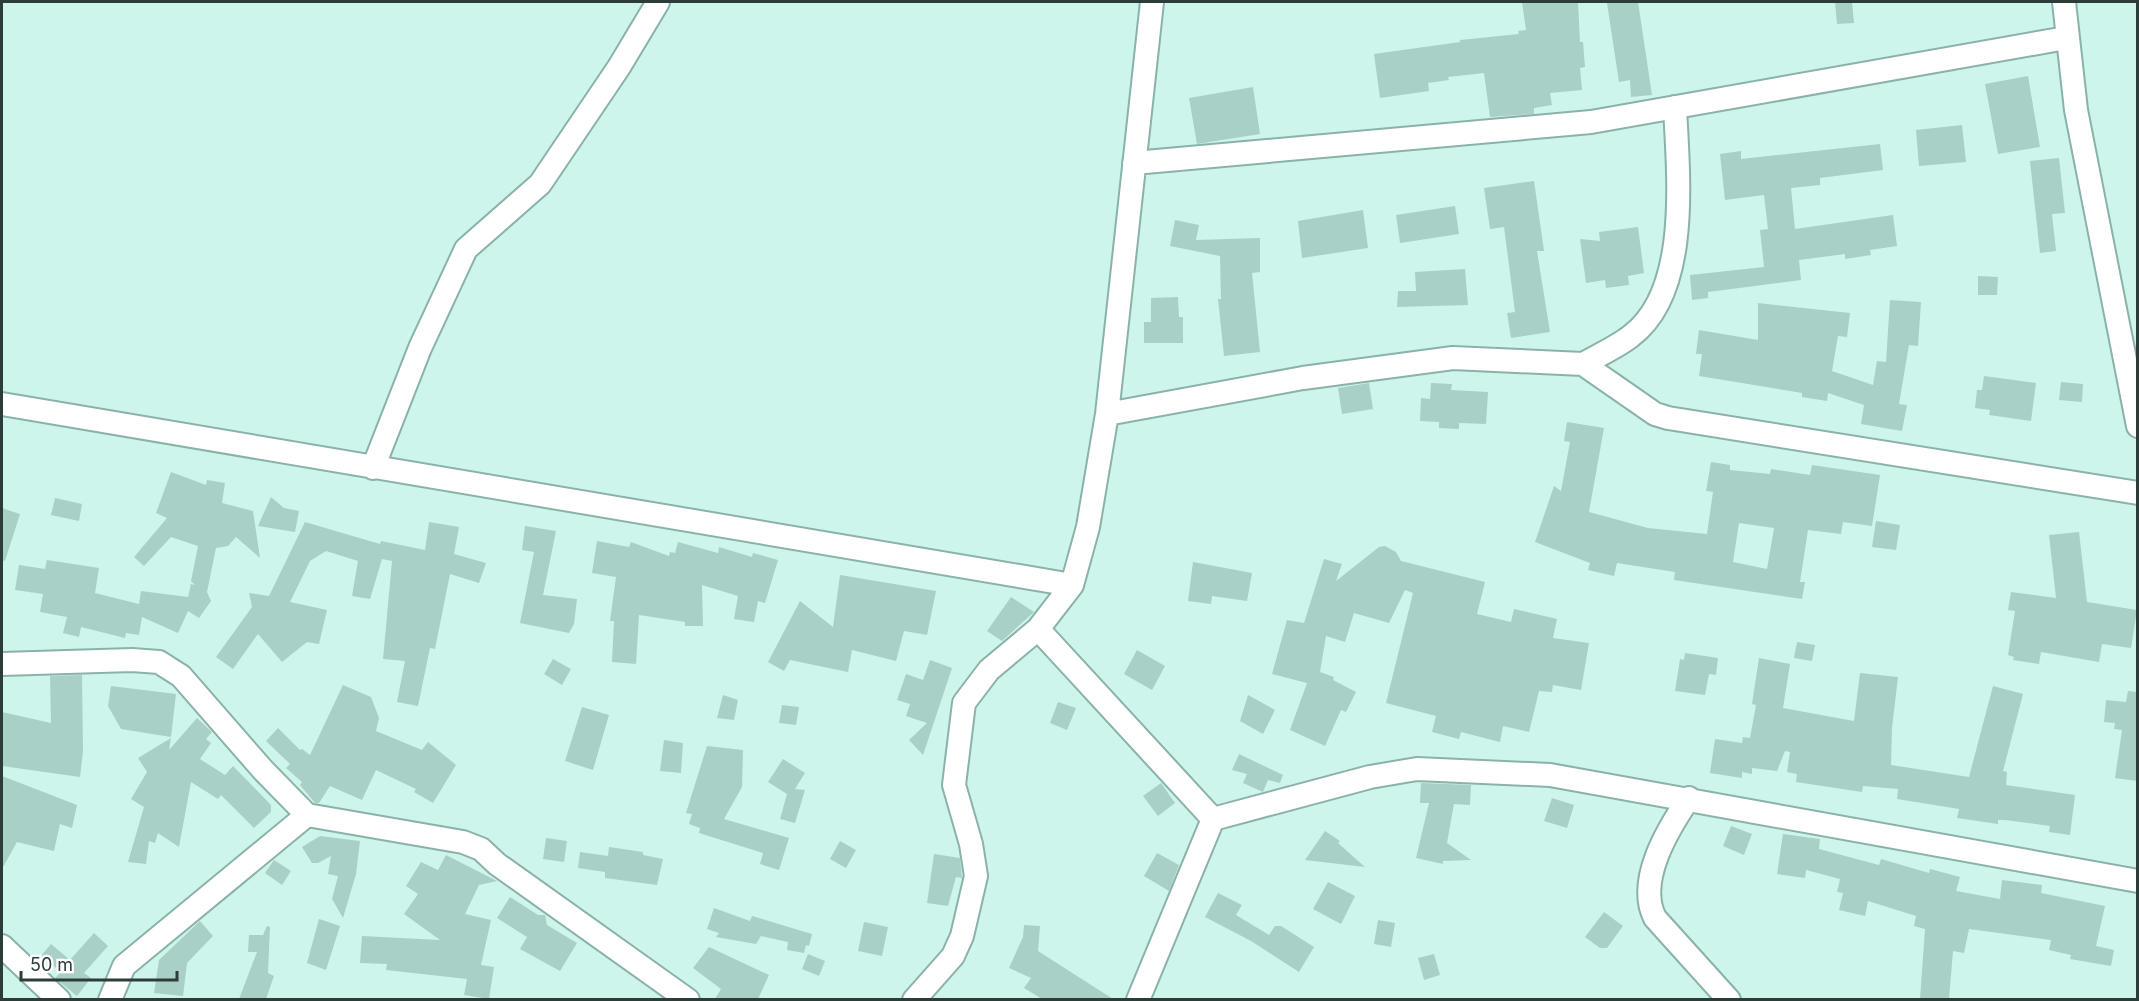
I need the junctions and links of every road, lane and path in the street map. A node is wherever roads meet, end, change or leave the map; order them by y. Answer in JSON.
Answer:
{"nodes":[{"id":1,"x":658,"y":2,"type":"edge"},
{"id":2,"x":1152,"y":2,"type":"edge"},
{"id":3,"x":2064,"y":2,"type":"edge"},
{"id":4,"x":2066,"y":38,"type":"junction"},
{"id":5,"x":1675,"y":107,"type":"junction"},
{"id":6,"x":1134,"y":163,"type":"junction"},
{"id":7,"x":1583,"y":363,"type":"junction"},
{"id":8,"x":2,"y":404,"type":"edge"},
{"id":9,"x":1107,"y":414,"type":"junction"},
{"id":10,"x":2138,"y":426,"type":"edge"},
{"id":11,"x":373,"y":468,"type":"junction"},
{"id":12,"x":2138,"y":493,"type":"edge"},
{"id":13,"x":1071,"y":585,"type":"junction"},
{"id":14,"x":1038,"y":629,"type":"junction"},
{"id":15,"x":2,"y":664,"type":"edge"},
{"id":16,"x":1689,"y":798,"type":"junction"},
{"id":17,"x":307,"y":815,"type":"junction"},
{"id":18,"x":1213,"y":819,"type":"junction"},
{"id":19,"x":2138,"y":881,"type":"edge"},
{"id":20,"x":2,"y":946,"type":"edge"},
{"id":21,"x":59,"y":999,"type":"edge"},
{"id":22,"x":110,"y":999,"type":"edge"},
{"id":23,"x":688,"y":999,"type":"edge"},
{"id":24,"x":914,"y":999,"type":"edge"},
{"id":25,"x":1138,"y":999,"type":"edge"},
{"id":26,"x":1729,"y":999,"type":"edge"}],
"edges":[{"from":1,"to":11,"type":"street"},
{"from":2,"to":6,"type":"street"},
{"from":3,"to":4,"type":"street"},
{"from":4,"to":5,"type":"street"},
{"from":4,"to":10,"type":"street"},
{"from":5,"to":6,"type":"street"},
{"from":5,"to":7,"type":"street"},
{"from":6,"to":9,"type":"street"},
{"from":7,"to":9,"type":"street"},
{"from":7,"to":12,"type":"street"},
{"from":8,"to":11,"type":"street"},
{"from":9,"to":13,"type":"street"},
{"from":11,"to":13,"type":"street"},
{"from":13,"to":14,"type":"street"},
{"from":14,"to":18,"type":"street"},
{"from":14,"to":24,"type":"street"},
{"from":15,"to":17,"type":"street"},
{"from":16,"to":18,"type":"street"},
{"from":16,"to":19,"type":"street"},
{"from":16,"to":26,"type":"street"},
{"from":17,"to":22,"type":"street"},
{"from":17,"to":23,"type":"street"},
{"from":18,"to":25,"type":"street"},
{"from":20,"to":21,"type":"street"}]}
